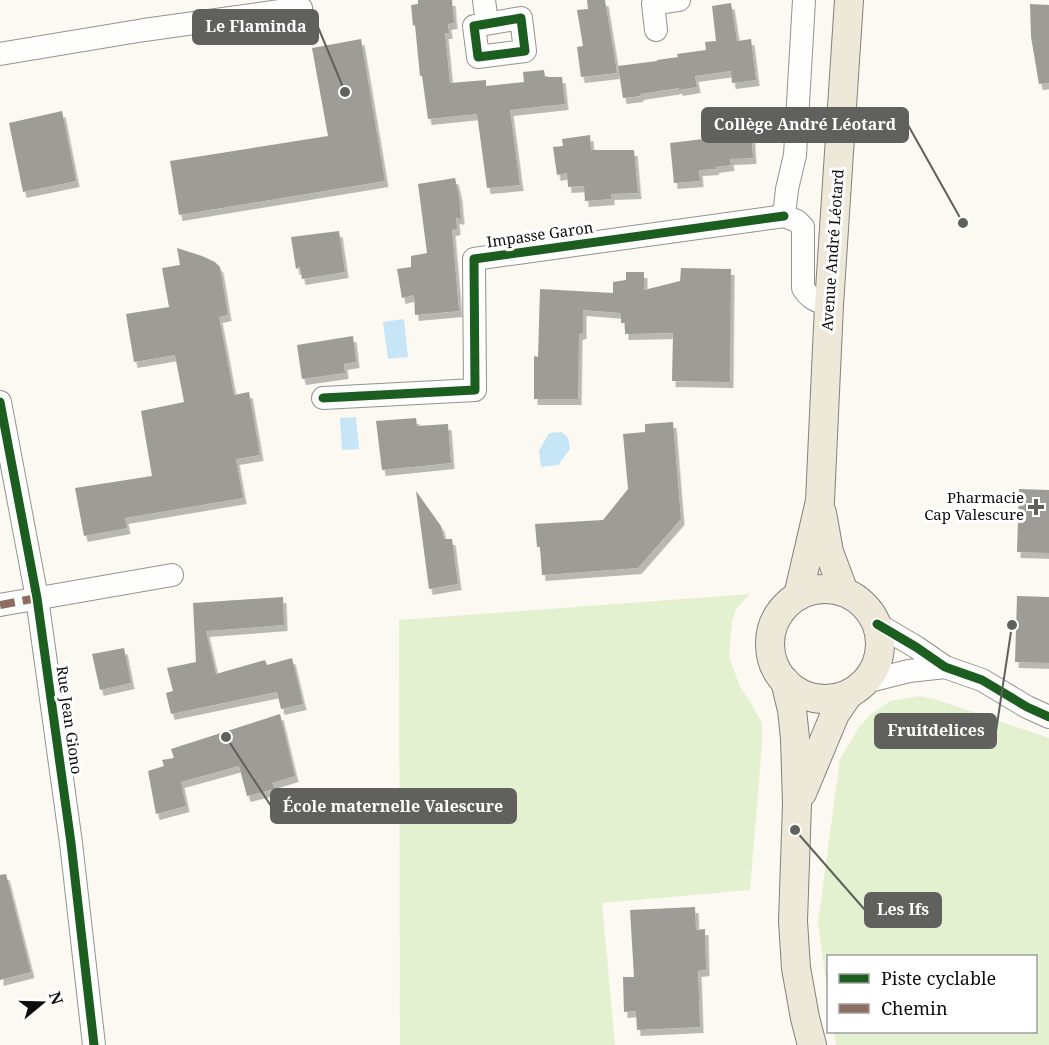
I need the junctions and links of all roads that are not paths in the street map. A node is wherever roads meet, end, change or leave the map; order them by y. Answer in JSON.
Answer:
{"nodes":[{"id":1,"x":484,"y":0,"type":"edge"},
{"id":2,"x":804,"y":0,"type":"edge"},
{"id":3,"x":849,"y":0,"type":"edge"},
{"id":4,"x":672,"y":1,"type":"edge"},
{"id":5,"x":301,"y":8,"type":"dead end"},
{"id":6,"x":487,"y":23,"type":"dead end"},
{"id":7,"x":656,"y":30,"type":"dead end"},
{"id":8,"x":0,"y":54,"type":"edge"},
{"id":9,"x":784,"y":216,"type":"junction"},
{"id":10,"x":829,"y":305,"type":"junction"},
{"id":11,"x":323,"y":398,"type":"dead end"},
{"id":12,"x":0,"y":402,"type":"edge"},
{"id":13,"x":820,"y":501,"type":"junction"},
{"id":14,"x":172,"y":575,"type":"dead end"},
{"id":15,"x":844,"y":592,"type":"junction"},
{"id":16,"x":798,"y":596,"type":"junction"},
{"id":17,"x":38,"y":598,"type":"junction"},
{"id":18,"x":0,"y":605,"type":"edge"},
{"id":19,"x":877,"y":624,"type":"junction"},
{"id":20,"x":945,"y":667,"type":"junction"},
{"id":21,"x":785,"y":681,"type":"junction"},
{"id":22,"x":856,"y":688,"type":"junction"},
{"id":23,"x":1049,"y":717,"type":"edge"},
{"id":24,"x":797,"y":804,"type":"junction"},
{"id":25,"x":94,"y":1045,"type":"edge"},
{"id":26,"x":812,"y":1045,"type":"edge"}],
"edges":[{"from":1,"to":6,"type":"street"},
{"from":2,"to":9,"type":"street"},
{"from":3,"to":10,"type":"main road","name":"Avenue André Léotard"},
{"from":4,"to":7,"type":"street"},
{"from":5,"to":8,"type":"street"},
{"from":9,"to":10,"type":"street"},
{"from":9,"to":11,"type":"street","name":"Impasse Garon"},
{"from":10,"to":13,"type":"main road","name":"Avenue André Léotard"},
{"from":12,"to":17,"type":"street","name":"Rue Jean Giono"},
{"from":13,"to":15,"type":"main road","name":"Avenue André Léotard"},
{"from":13,"to":16,"type":"main road","name":"Avenue André Léotard"},
{"from":14,"to":17,"type":"street"},
{"from":15,"to":16,"type":"main road"},
{"from":15,"to":19,"type":"main road"},
{"from":16,"to":21,"type":"main road"},
{"from":17,"to":18,"type":"street"},
{"from":17,"to":25,"type":"street","name":"Rue Jean Giono"},
{"from":19,"to":20,"type":"street"},
{"from":19,"to":22,"type":"main road"},
{"from":20,"to":22,"type":"street"},
{"from":20,"to":23,"type":"street"},
{"from":21,"to":22,"type":"main road"},
{"from":21,"to":24,"type":"main road"},
{"from":22,"to":24,"type":"main road"},
{"from":24,"to":26,"type":"main road"}]}
